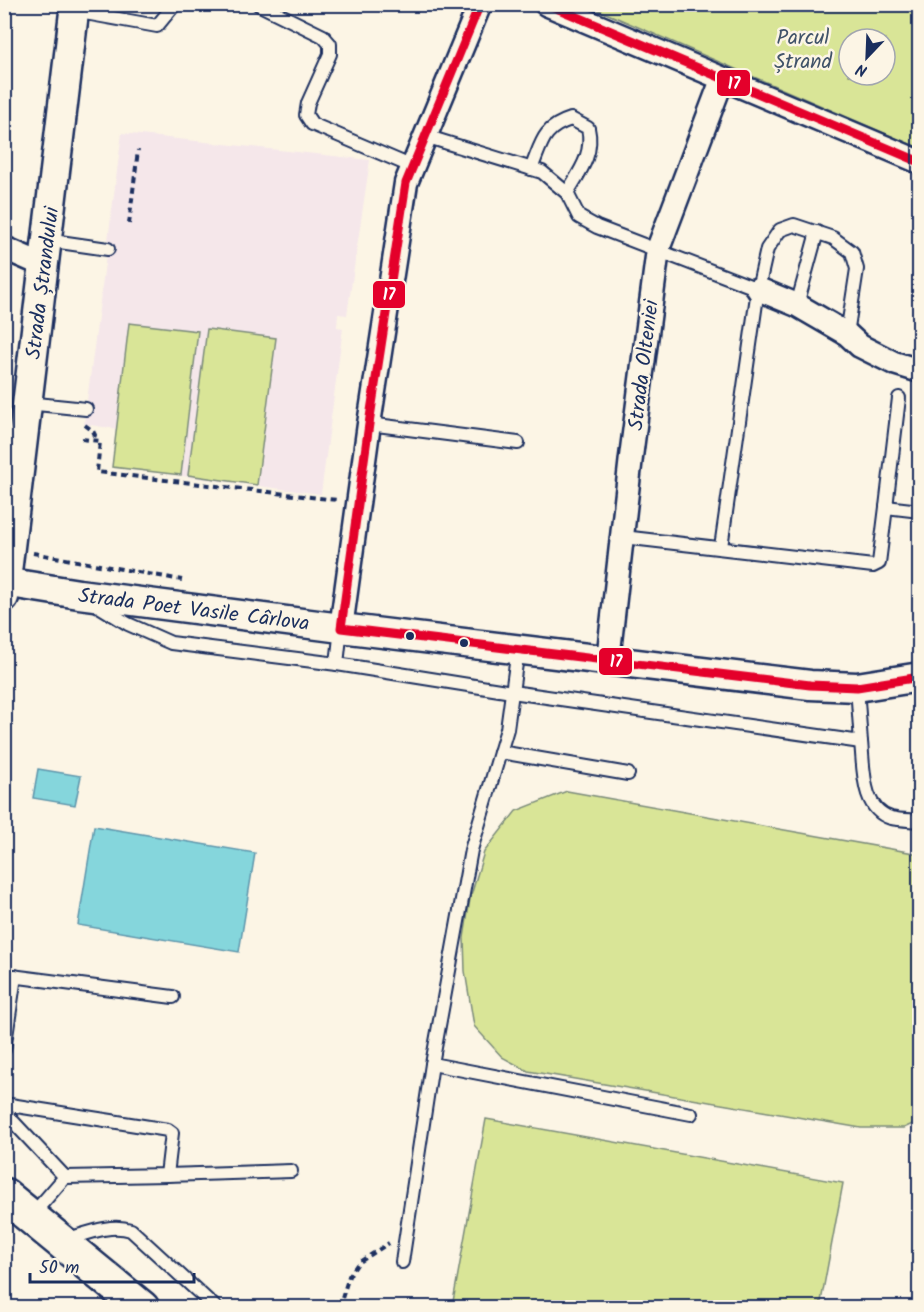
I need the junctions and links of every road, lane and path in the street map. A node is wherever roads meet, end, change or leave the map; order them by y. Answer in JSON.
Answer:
{"nodes":[{"id":1,"x":175,"y":4,"type":"edge"},
{"id":2,"x":258,"y":4,"type":"edge"},
{"id":3,"x":480,"y":4,"type":"edge"},
{"id":4,"x":546,"y":4,"type":"edge"},
{"id":5,"x":74,"y":8,"type":"edge"},
{"id":6,"x":722,"y":80,"type":"junction"},
{"id":7,"x":425,"y":136,"type":"junction"},
{"id":8,"x":138,"y":150,"type":"dead end"},
{"id":9,"x":920,"y":162,"type":"edge"},
{"id":10,"x":412,"y":167,"type":"junction"},
{"id":11,"x":531,"y":169,"type":"junction"},
{"id":12,"x":567,"y":193,"type":"junction"},
{"id":13,"x":129,"y":224,"type":"dead end"},
{"id":14,"x":817,"y":232,"type":"junction"},
{"id":15,"x":4,"y":248,"type":"edge"},
{"id":16,"x":108,"y":249,"type":"dead end"},
{"id":17,"x":658,"y":249,"type":"junction"},
{"id":18,"x":44,"y":252,"type":"junction"},
{"id":19,"x":758,"y":289,"type":"junction"},
{"id":20,"x":797,"y":306,"type":"junction"},
{"id":21,"x":847,"y":334,"type":"junction"},
{"id":22,"x":920,"y":371,"type":"edge"},
{"id":23,"x":899,"y":398,"type":"dead end"},
{"id":24,"x":27,"y":403,"type":"junction"},
{"id":25,"x":86,"y":409,"type":"dead end"},
{"id":26,"x":84,"y":424,"type":"dead end"},
{"id":27,"x":369,"y":424,"type":"junction"},
{"id":28,"x":82,"y":439,"type":"dead end"},
{"id":29,"x":93,"y":440,"type":"junction"},
{"id":30,"x":518,"y":443,"type":"dead end"},
{"id":31,"x":359,"y":503,"type":"junction"},
{"id":32,"x":886,"y":507,"type":"junction"},
{"id":33,"x":920,"y":511,"type":"edge"},
{"id":34,"x":623,"y":537,"type":"junction"},
{"id":35,"x":721,"y":547,"type":"junction"},
{"id":36,"x":5,"y":587,"type":"edge"},
{"id":37,"x":79,"y":594,"type":"junction"},
{"id":38,"x":341,"y":628,"type":"junction"},
{"id":39,"x":518,"y":650,"type":"junction"},
{"id":40,"x":608,"y":660,"type":"junction"},
{"id":41,"x":337,"y":664,"type":"junction"},
{"id":42,"x":920,"y":677,"type":"edge"},
{"id":43,"x":857,"y":687,"type":"junction"},
{"id":44,"x":512,"y":692,"type":"junction"},
{"id":45,"x":861,"y":742,"type":"junction"},
{"id":46,"x":500,"y":752,"type":"junction"},
{"id":47,"x":628,"y":774,"type":"dead end"},
{"id":48,"x":920,"y":821,"type":"edge"},
{"id":49,"x":10,"y":975,"type":"edge"},
{"id":50,"x":173,"y":997,"type":"dead end"},
{"id":51,"x":4,"y":1050,"type":"edge"},
{"id":52,"x":432,"y":1064,"type":"junction"},
{"id":53,"x":4,"y":1104,"type":"edge"},
{"id":54,"x":4,"y":1112,"type":"edge"},
{"id":55,"x":691,"y":1114,"type":"dead end"},
{"id":56,"x":291,"y":1171,"type":"dead end"},
{"id":57,"x":167,"y":1174,"type":"junction"},
{"id":58,"x":65,"y":1177,"type":"junction"},
{"id":59,"x":4,"y":1195,"type":"edge"},
{"id":60,"x":32,"y":1216,"type":"junction"},
{"id":61,"x":406,"y":1231,"type":"junction"},
{"id":62,"x":61,"y":1241,"type":"junction"},
{"id":63,"x":402,"y":1262,"type":"dead end"},
{"id":64,"x":141,"y":1308,"type":"edge"},
{"id":65,"x":216,"y":1308,"type":"edge"},
{"id":66,"x":339,"y":1308,"type":"edge"}],
"edges":[{"from":1,"to":5,"type":"lane"},
{"from":2,"to":10,"type":"lane"},
{"from":3,"to":7,"type":"street"},
{"from":4,"to":6,"type":"street"},
{"from":5,"to":18,"type":"street","name":"Strada Ștrandului"},
{"from":6,"to":9,"type":"street"},
{"from":6,"to":17,"type":"street","name":"Strada Olteniei"},
{"from":7,"to":10,"type":"street"},
{"from":7,"to":11,"type":"lane"},
{"from":8,"to":13,"type":"path"},
{"from":10,"to":27,"type":"street"},
{"from":11,"to":12,"type":"lane"},
{"from":11,"to":12,"type":"lane"},
{"from":12,"to":17,"type":"lane"},
{"from":14,"to":19,"type":"lane"},
{"from":14,"to":20,"type":"lane"},
{"from":14,"to":21,"type":"lane"},
{"from":15,"to":18,"type":"street"},
{"from":16,"to":18,"type":"lane"},
{"from":17,"to":19,"type":"lane"},
{"from":17,"to":34,"type":"street","name":"Strada Olteniei"},
{"from":18,"to":24,"type":"street","name":"Strada Ștrandului"},
{"from":19,"to":20,"type":"street"},
{"from":19,"to":35,"type":"lane"},
{"from":20,"to":21,"type":"street"},
{"from":21,"to":22,"type":"street"},
{"from":23,"to":32,"type":"lane"},
{"from":24,"to":25,"type":"lane"},
{"from":24,"to":36,"type":"street","name":"Strada Ștrandului"},
{"from":26,"to":29,"type":"path"},
{"from":27,"to":30,"type":"lane"},
{"from":27,"to":31,"type":"street"},
{"from":28,"to":29,"type":"path"},
{"from":29,"to":31,"type":"path"},
{"from":31,"to":38,"type":"street"},
{"from":32,"to":33,"type":"lane"},
{"from":32,"to":35,"type":"lane"},
{"from":34,"to":35,"type":"lane"},
{"from":34,"to":40,"type":"street","name":"Strada Olteniei"},
{"from":36,"to":37,"type":"street","name":"Strada Poet Vasile Cârlova"},
{"from":37,"to":38,"type":"street","name":"Strada Poet Vasile Cârlova"},
{"from":37,"to":41,"type":"lane"},
{"from":38,"to":39,"type":"street","name":"Strada Poet Vasile Cârlova"},
{"from":38,"to":41,"type":"lane"},
{"from":39,"to":40,"type":"street","name":"Strada Poet Vasile Cârlova"},
{"from":39,"to":44,"type":"lane"},
{"from":40,"to":43,"type":"street","name":"Strada Poet Vasile Cârlova"},
{"from":41,"to":44,"type":"lane"},
{"from":42,"to":43,"type":"street","name":"Strada Poet Vasile Cârlova"},
{"from":43,"to":45,"type":"lane"},
{"from":44,"to":45,"type":"lane"},
{"from":44,"to":46,"type":"lane"},
{"from":45,"to":48,"type":"lane"},
{"from":46,"to":47,"type":"lane"},
{"from":46,"to":52,"type":"lane"},
{"from":49,"to":50,"type":"lane"},
{"from":49,"to":51,"type":"lane"},
{"from":52,"to":55,"type":"lane"},
{"from":52,"to":61,"type":"lane"},
{"from":53,"to":57,"type":"lane"},
{"from":54,"to":58,"type":"lane"},
{"from":56,"to":57,"type":"lane"},
{"from":57,"to":58,"type":"lane"},
{"from":58,"to":60,"type":"lane"},
{"from":59,"to":60,"type":"main road"},
{"from":60,"to":62,"type":"main road"},
{"from":61,"to":63,"type":"lane"},
{"from":61,"to":66,"type":"path"},
{"from":62,"to":64,"type":"main road"},
{"from":62,"to":65,"type":"lane"}]}
